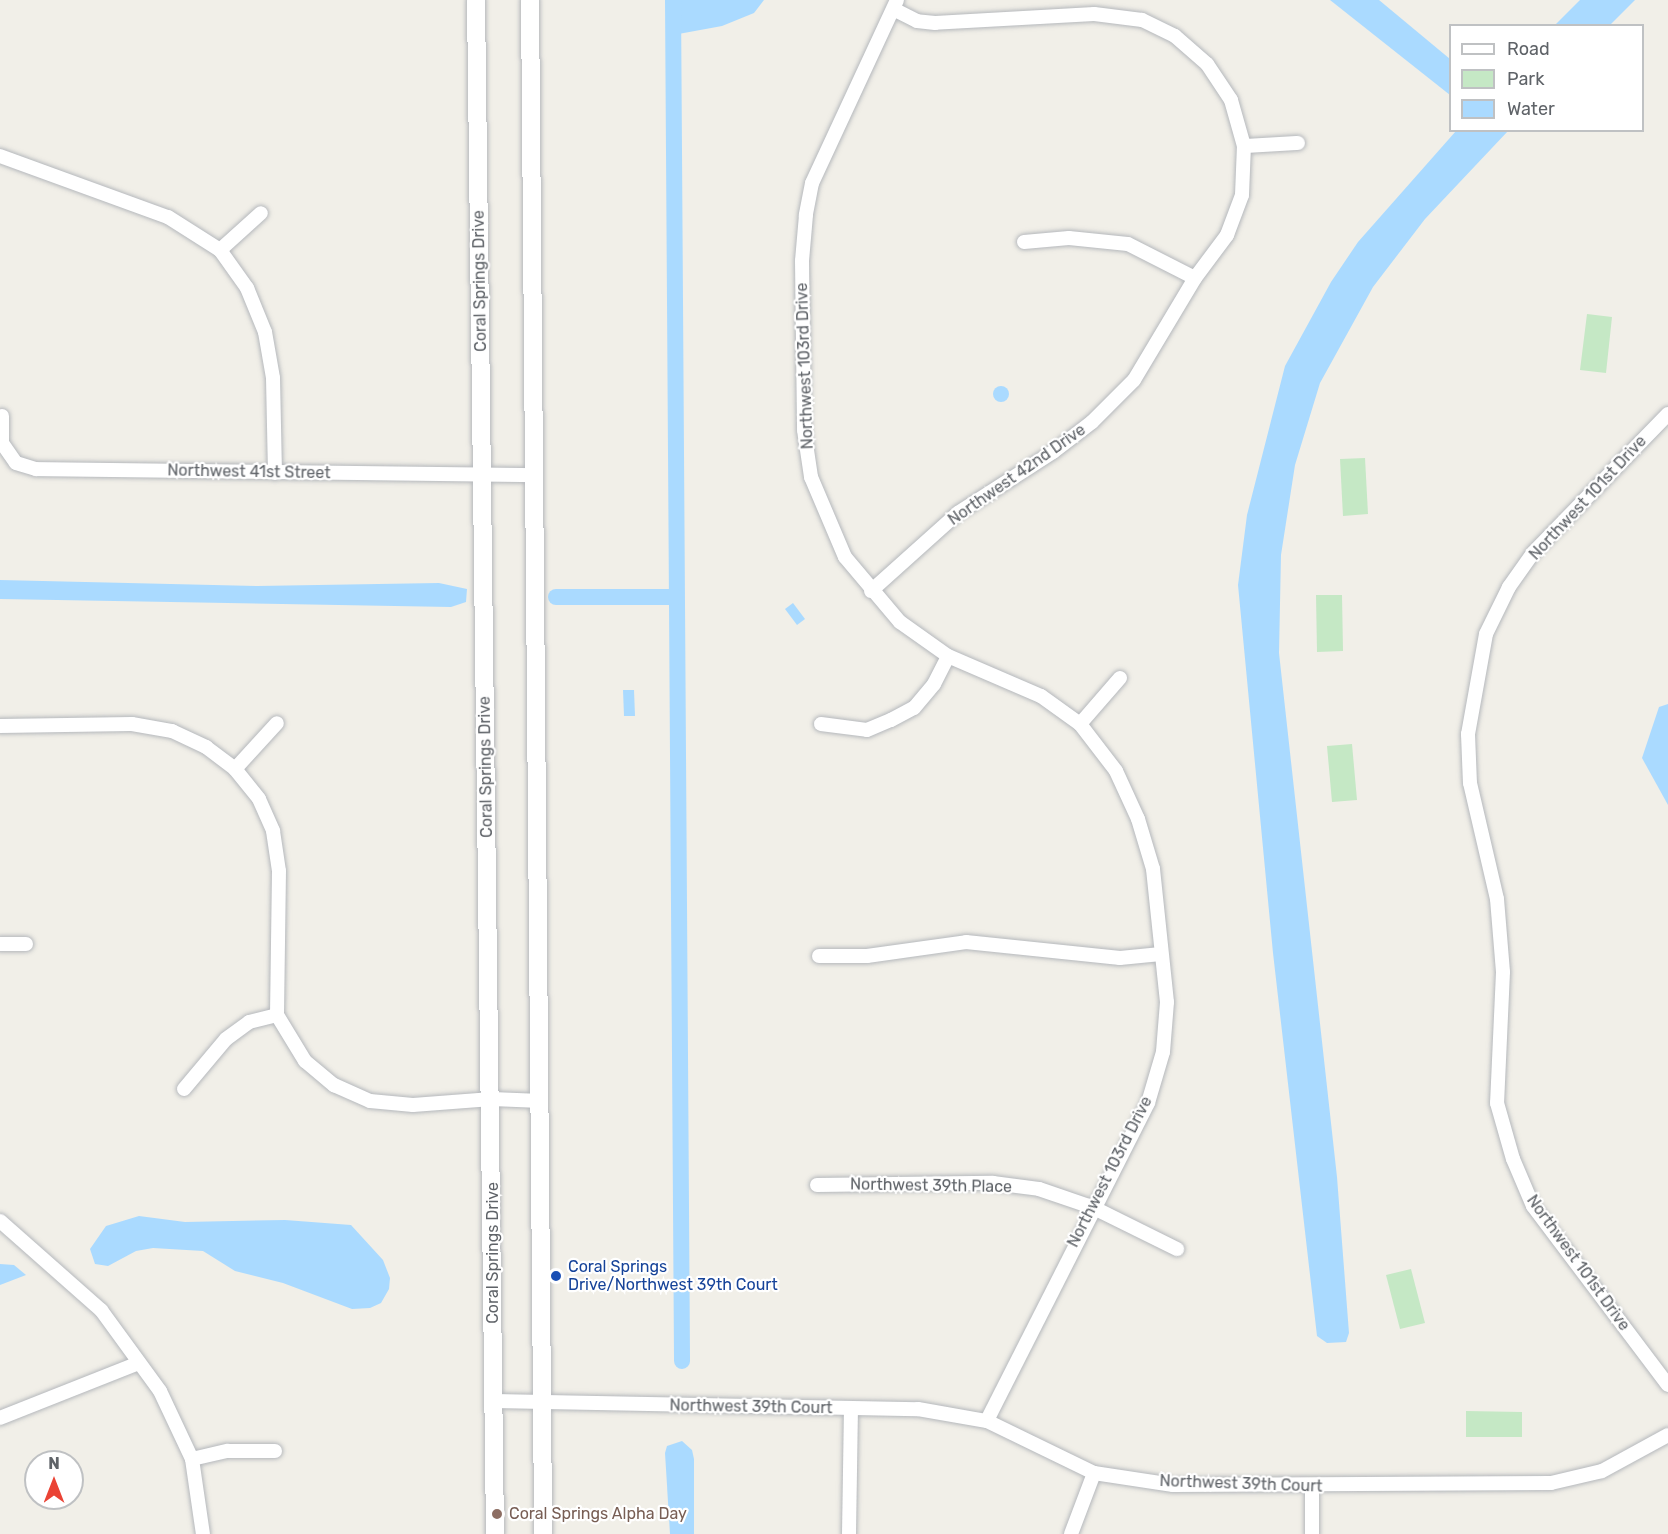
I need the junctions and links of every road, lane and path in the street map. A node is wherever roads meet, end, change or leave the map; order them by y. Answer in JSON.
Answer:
{"nodes":[{"id":1,"x":476,"y":0,"type":"edge"},
{"id":2,"x":530,"y":0,"type":"edge"},
{"id":3,"x":896,"y":5,"type":"edge"},
{"id":4,"x":1298,"y":142,"type":"dead end"},
{"id":5,"x":1244,"y":146,"type":"junction"},
{"id":6,"x":0,"y":156,"type":"edge"},
{"id":7,"x":261,"y":213,"type":"dead end"},
{"id":8,"x":1024,"y":242,"type":"dead end"},
{"id":9,"x":220,"y":250,"type":"junction"},
{"id":10,"x":1195,"y":278,"type":"junction"},
{"id":11,"x":1668,"y":414,"type":"edge"},
{"id":12,"x":2,"y":416,"type":"dead end"},
{"id":13,"x":275,"y":473,"type":"junction"},
{"id":14,"x":484,"y":475,"type":"junction"},
{"id":15,"x":534,"y":475,"type":"junction"},
{"id":16,"x":871,"y":591,"type":"junction"},
{"id":17,"x":948,"y":656,"type":"junction"},
{"id":18,"x":1120,"y":678,"type":"dead end"},
{"id":19,"x":277,"y":723,"type":"dead end"},
{"id":20,"x":820,"y":724,"type":"dead end"},
{"id":21,"x":1080,"y":724,"type":"junction"},
{"id":22,"x":0,"y":726,"type":"edge"},
{"id":23,"x":235,"y":769,"type":"junction"},
{"id":24,"x":0,"y":944,"type":"edge"},
{"id":25,"x":26,"y":944,"type":"dead end"},
{"id":26,"x":1161,"y":954,"type":"junction"},
{"id":27,"x":819,"y":956,"type":"dead end"},
{"id":28,"x":277,"y":1015,"type":"junction"},
{"id":29,"x":184,"y":1089,"type":"dead end"},
{"id":30,"x":492,"y":1099,"type":"junction"},
{"id":31,"x":541,"y":1101,"type":"junction"},
{"id":32,"x":816,"y":1185,"type":"dead end"},
{"id":33,"x":1092,"y":1207,"type":"junction"},
{"id":34,"x":0,"y":1221,"type":"edge"},
{"id":35,"x":1177,"y":1249,"type":"dead end"},
{"id":36,"x":139,"y":1363,"type":"junction"},
{"id":37,"x":1668,"y":1386,"type":"edge"},
{"id":38,"x":494,"y":1401,"type":"junction"},
{"id":39,"x":541,"y":1403,"type":"junction"},
{"id":40,"x":851,"y":1409,"type":"junction"},
{"id":41,"x":0,"y":1418,"type":"edge"},
{"id":42,"x":987,"y":1421,"type":"junction"},
{"id":43,"x":1668,"y":1435,"type":"edge"},
{"id":44,"x":275,"y":1451,"type":"dead end"},
{"id":45,"x":192,"y":1459,"type":"junction"},
{"id":46,"x":1094,"y":1473,"type":"junction"},
{"id":47,"x":1312,"y":1487,"type":"junction"},
{"id":48,"x":203,"y":1534,"type":"edge"},
{"id":49,"x":495,"y":1534,"type":"edge"},
{"id":50,"x":543,"y":1534,"type":"edge"},
{"id":51,"x":849,"y":1534,"type":"edge"},
{"id":52,"x":1071,"y":1534,"type":"edge"},
{"id":53,"x":1312,"y":1534,"type":"edge"}],
"edges":[{"from":1,"to":14,"type":"main road","name":"Coral Springs Drive"},
{"from":2,"to":15,"type":"main road"},
{"from":3,"to":5,"type":"street","name":"Northwest 42nd Drive"},
{"from":3,"to":16,"type":"street","name":"Northwest 103rd Drive"},
{"from":4,"to":5,"type":"street"},
{"from":5,"to":10,"type":"street","name":"Northwest 42nd Drive"},
{"from":6,"to":9,"type":"street"},
{"from":7,"to":9,"type":"street"},
{"from":8,"to":10,"type":"street"},
{"from":9,"to":13,"type":"street"},
{"from":10,"to":16,"type":"street","name":"Northwest 42nd Drive"},
{"from":11,"to":37,"type":"street","name":"Northwest 101st Drive"},
{"from":12,"to":13,"type":"street","name":"Northwest 41st Street"},
{"from":13,"to":14,"type":"street","name":"Northwest 41st Street"},
{"from":14,"to":15,"type":"street","name":"Northwest 41st Street"},
{"from":14,"to":30,"type":"main road","name":"Coral Springs Drive"},
{"from":15,"to":31,"type":"main road"},
{"from":16,"to":17,"type":"street","name":"Northwest 103rd Drive"},
{"from":17,"to":20,"type":"street"},
{"from":17,"to":21,"type":"street","name":"Northwest 103rd Drive"},
{"from":18,"to":21,"type":"street"},
{"from":19,"to":23,"type":"street"},
{"from":21,"to":26,"type":"street","name":"Northwest 103rd Drive"},
{"from":22,"to":23,"type":"street"},
{"from":23,"to":28,"type":"street"},
{"from":24,"to":25,"type":"street"},
{"from":26,"to":27,"type":"street"},
{"from":26,"to":33,"type":"street","name":"Northwest 103rd Drive"},
{"from":28,"to":29,"type":"street"},
{"from":28,"to":30,"type":"street"},
{"from":30,"to":31,"type":"street"},
{"from":30,"to":38,"type":"main road","name":"Coral Springs Drive"},
{"from":31,"to":39,"type":"main road"},
{"from":32,"to":33,"type":"street","name":"Northwest 39th Place"},
{"from":33,"to":35,"type":"street","name":"Northwest 39th Place"},
{"from":33,"to":42,"type":"street","name":"Northwest 103rd Drive"},
{"from":34,"to":36,"type":"street"},
{"from":36,"to":41,"type":"street"},
{"from":36,"to":45,"type":"street"},
{"from":38,"to":39,"type":"street","name":"Northwest 39th Court"},
{"from":38,"to":49,"type":"main road","name":"Coral Springs Drive"},
{"from":39,"to":40,"type":"street","name":"Northwest 39th Court"},
{"from":39,"to":50,"type":"main road"},
{"from":40,"to":42,"type":"street","name":"Northwest 39th Court"},
{"from":40,"to":51,"type":"street"},
{"from":42,"to":46,"type":"street","name":"Northwest 39th Court"},
{"from":43,"to":47,"type":"street","name":"Northwest 39th Court"},
{"from":44,"to":45,"type":"street"},
{"from":45,"to":48,"type":"street"},
{"from":46,"to":47,"type":"street","name":"Northwest 39th Court"},
{"from":46,"to":52,"type":"street"},
{"from":47,"to":53,"type":"street"}]}
